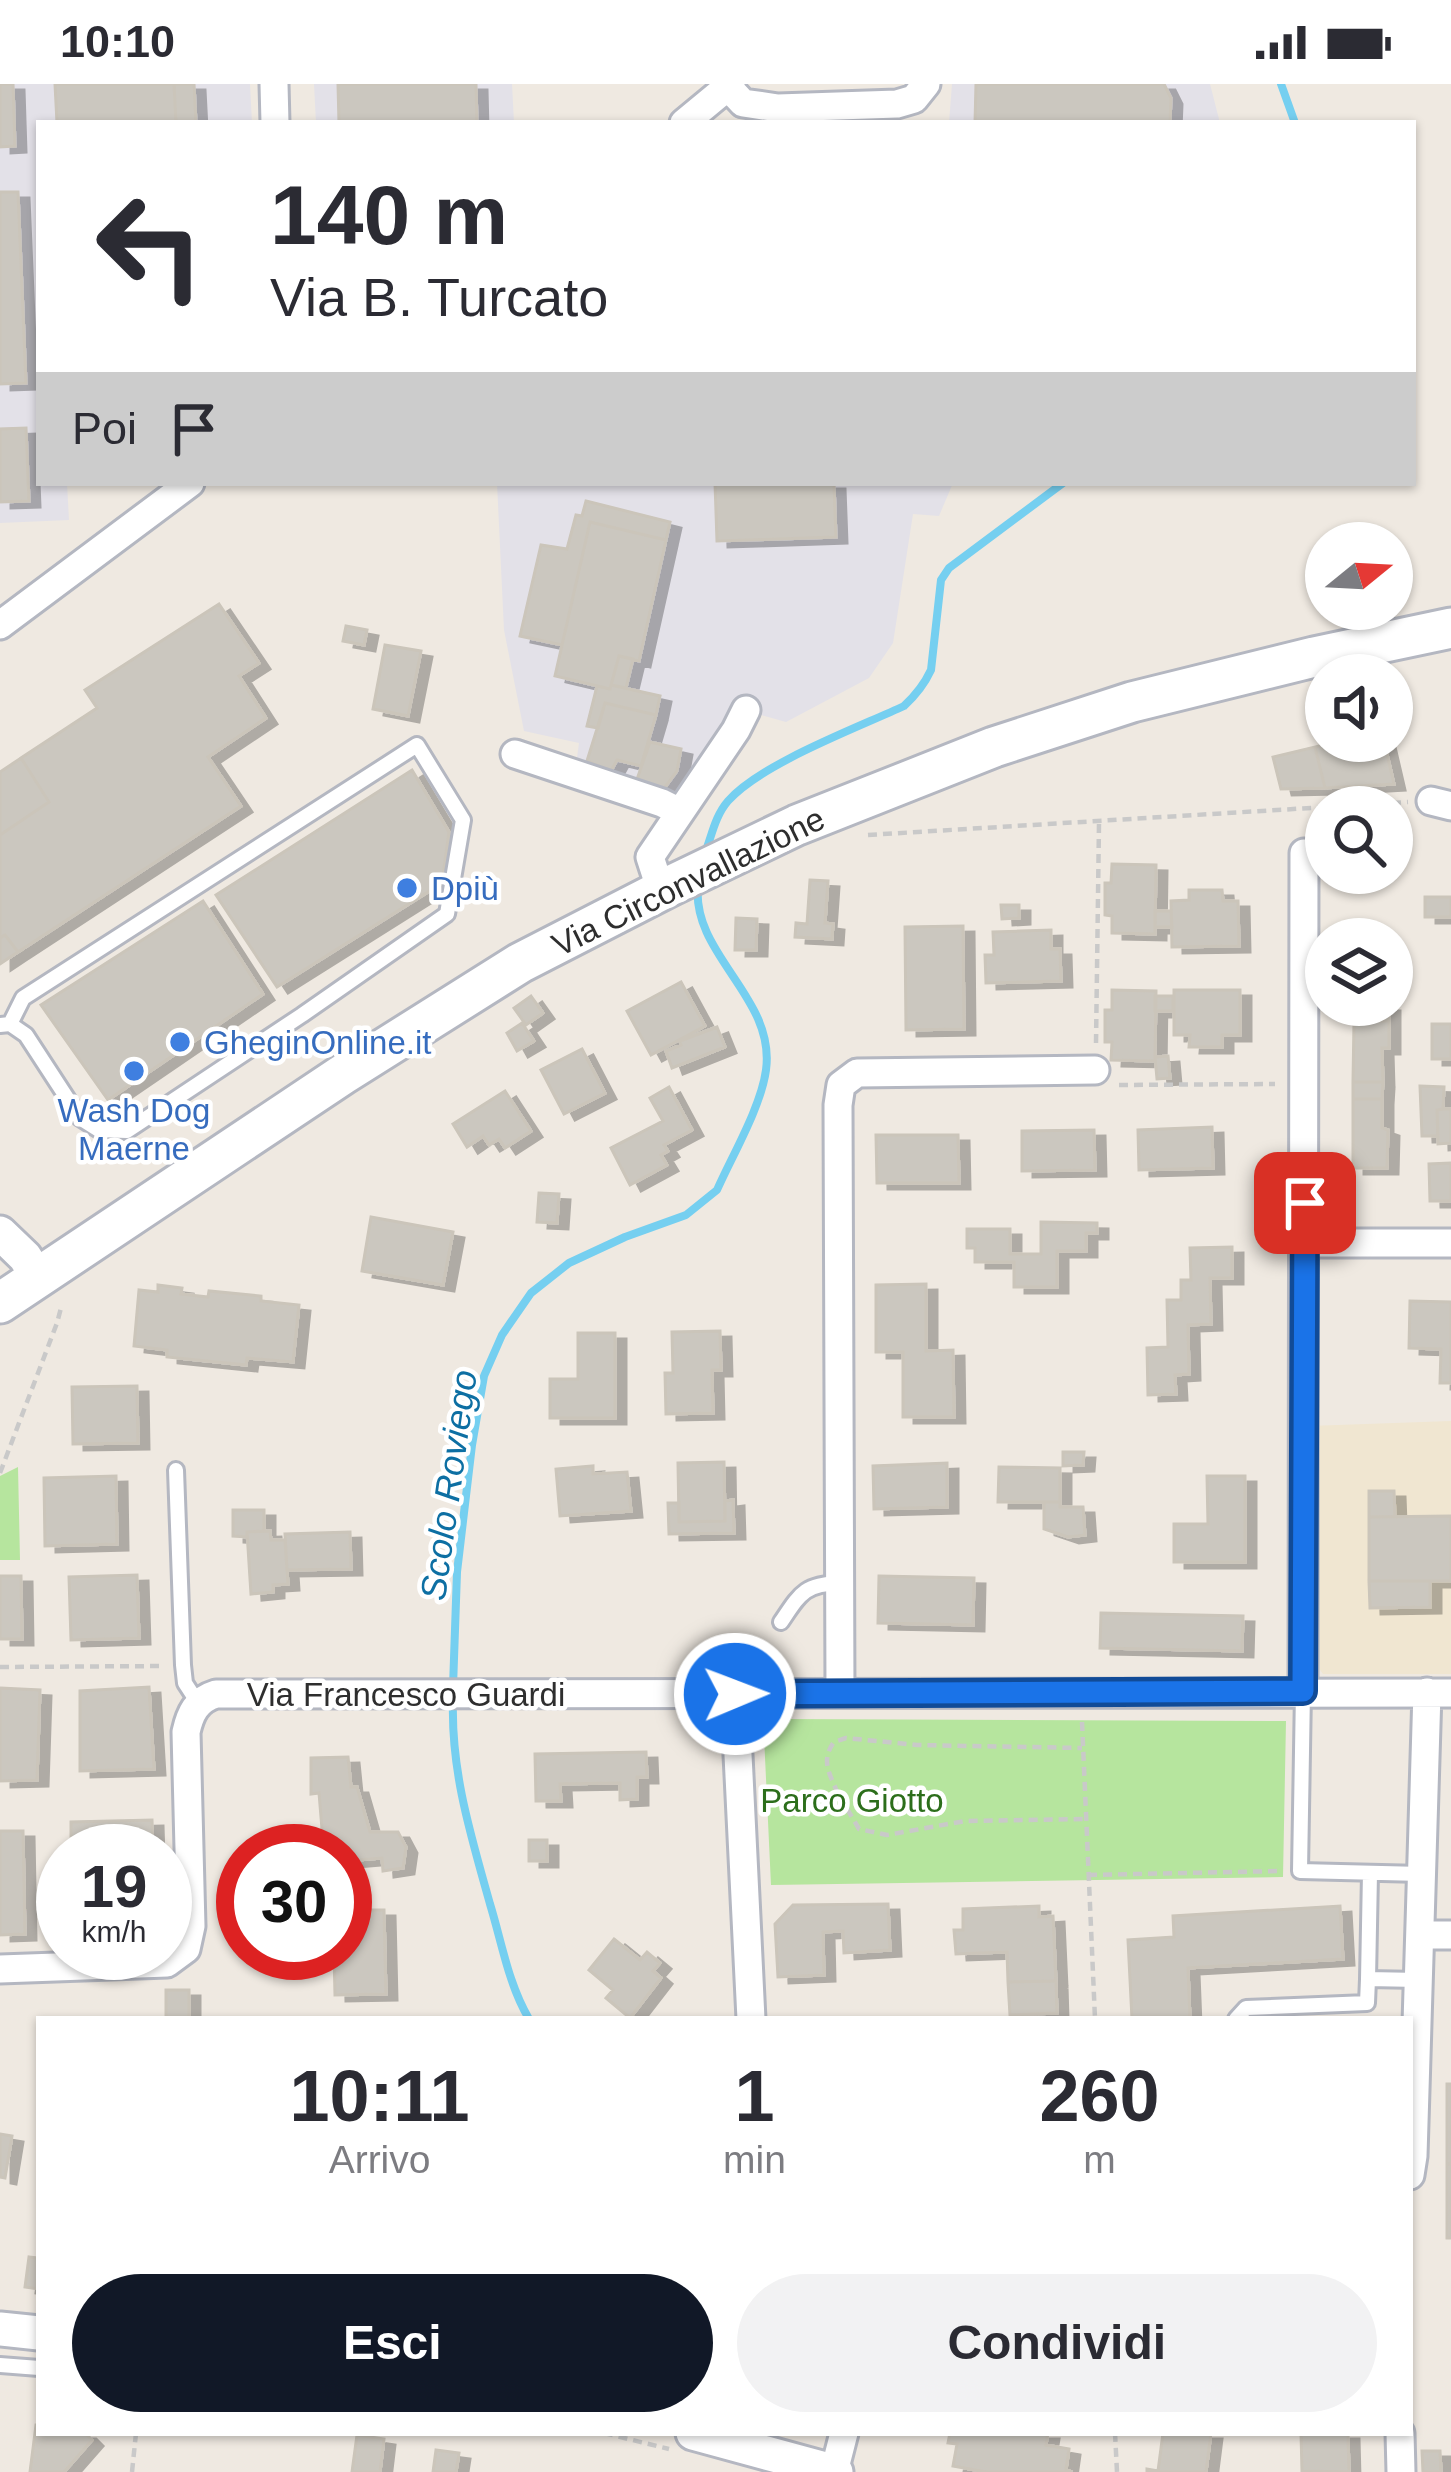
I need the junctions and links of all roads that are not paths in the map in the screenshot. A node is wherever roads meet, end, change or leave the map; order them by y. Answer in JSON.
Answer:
{"nodes":[{"id":1,"x":274,"y":84,"type":"edge"},
{"id":2,"x":926,"y":84,"type":"edge"},
{"id":3,"x":730,"y":86,"type":"edge"},
{"id":4,"x":275,"y":120,"type":"edge"},
{"id":5,"x":688,"y":120,"type":"edge"},
{"id":6,"x":186,"y":486,"type":"edge"},
{"id":7,"x":0,"y":625,"type":"edge"},
{"id":8,"x":1451,"y":628,"type":"edge"},
{"id":9,"x":746,"y":710,"type":"dead end"},
{"id":10,"x":515,"y":754,"type":"dead end"},
{"id":11,"x":680,"y":812,"type":"junction"},
{"id":12,"x":1304,"y":853,"type":"dead end"},
{"id":13,"x":666,"y":888,"type":"junction"},
{"id":14,"x":5,"y":1024,"type":"edge"},
{"id":15,"x":1095,"y":1070,"type":"road end"},
{"id":16,"x":0,"y":1233,"type":"edge"},
{"id":17,"x":1305,"y":1243,"type":"junction"},
{"id":18,"x":1451,"y":1244,"type":"edge"},
{"id":19,"x":22,"y":1290,"type":"edge"},
{"id":20,"x":176,"y":1470,"type":"dead end"},
{"id":21,"x":840,"y":1583,"type":"junction"},
{"id":22,"x":781,"y":1622,"type":"dead end"},
{"id":23,"x":1303,"y":1691,"type":"junction"},
{"id":24,"x":1439,"y":1692,"type":"edge"},
{"id":25,"x":840,"y":1693,"type":"junction"},
{"id":26,"x":735,"y":1694,"type":"junction"},
{"id":27,"x":198,"y":1702,"type":"junction"},
{"id":28,"x":1370,"y":1873,"type":"junction"},
{"id":29,"x":1422,"y":1874,"type":"junction"},
{"id":30,"x":1420,"y":1935,"type":"junction"},
{"id":31,"x":1451,"y":1935,"type":"edge"},
{"id":32,"x":0,"y":1969,"type":"edge"},
{"id":33,"x":1368,"y":1979,"type":"junction"},
{"id":34,"x":1419,"y":1980,"type":"junction"},
{"id":35,"x":1367,"y":2011,"type":"edge"},
{"id":36,"x":1279,"y":2013,"type":"edge"},
{"id":37,"x":751,"y":2016,"type":"edge"},
{"id":38,"x":1238,"y":2016,"type":"edge"},
{"id":39,"x":1413,"y":2156,"type":"edge"},
{"id":40,"x":0,"y":2329,"type":"edge"},
{"id":41,"x":36,"y":2332,"type":"edge"},
{"id":42,"x":0,"y":2365,"type":"edge"},
{"id":43,"x":36,"y":2368,"type":"edge"},
{"id":44,"x":704,"y":2436,"type":"edge"},
{"id":45,"x":843,"y":2436,"type":"edge"},
{"id":46,"x":1400,"y":2436,"type":"edge"},
{"id":47,"x":835,"y":2472,"type":"edge"},
{"id":48,"x":1401,"y":2472,"type":"edge"}],
"edges":[{"from":1,"to":4,"type":"street"},
{"from":2,"to":3,"type":"street"},
{"from":3,"to":5,"type":"street"},
{"from":6,"to":7,"type":"street"},
{"from":8,"to":13,"type":"main road","name":"Via Circonvallazione"},
{"from":9,"to":11,"type":"street"},
{"from":10,"to":11,"type":"street"},
{"from":11,"to":13,"type":"street"},
{"from":12,"to":17,"type":"street"},
{"from":13,"to":19,"type":"main road","name":"Via Circonvallazione"},
{"from":14,"to":14,"type":"lane"},
{"from":15,"to":21,"type":"street"},
{"from":16,"to":19,"type":"street"},
{"from":17,"to":18,"type":"street"},
{"from":17,"to":23,"type":"street"},
{"from":20,"to":27,"type":"lane"},
{"from":21,"to":22,"type":"lane"},
{"from":21,"to":25,"type":"street"},
{"from":23,"to":24,"type":"street","name":"Via Francesco Guardi"},
{"from":23,"to":25,"type":"street","name":"Via Francesco Guardi"},
{"from":23,"to":28,"type":"lane"},
{"from":24,"to":29,"type":"street"},
{"from":25,"to":26,"type":"street","name":"Via Francesco Guardi"},
{"from":26,"to":27,"type":"street","name":"Via Francesco Guardi"},
{"from":26,"to":37,"type":"street"},
{"from":27,"to":32,"type":"street","name":"Via Francesco Guardi"},
{"from":28,"to":29,"type":"lane"},
{"from":28,"to":33,"type":"lane"},
{"from":29,"to":30,"type":"street"},
{"from":30,"to":31,"type":"street"},
{"from":30,"to":34,"type":"street"},
{"from":33,"to":34,"type":"lane"},
{"from":33,"to":35,"type":"lane"},
{"from":34,"to":39,"type":"street"},
{"from":35,"to":36,"type":"lane"},
{"from":36,"to":38,"type":"lane"},
{"from":40,"to":41,"type":"street"},
{"from":42,"to":43,"type":"lane"},
{"from":44,"to":47,"type":"street"},
{"from":45,"to":47,"type":"street"},
{"from":46,"to":48,"type":"street"}]}
